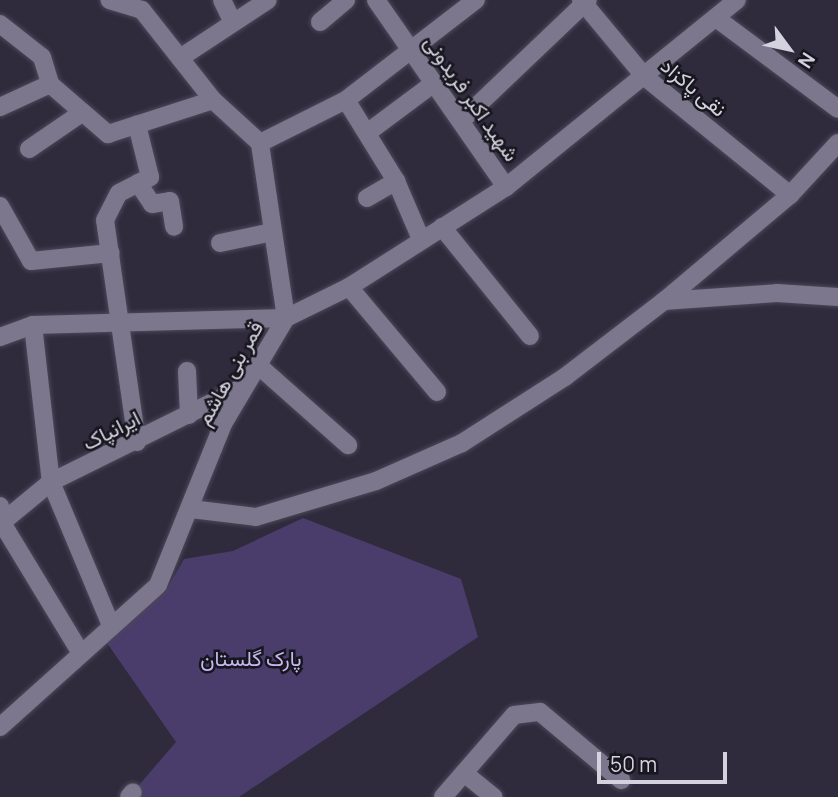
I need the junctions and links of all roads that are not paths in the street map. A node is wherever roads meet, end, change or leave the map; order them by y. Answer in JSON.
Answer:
{"nodes":[{"id":1,"x":109,"y":0,"type":"edge"},
{"id":2,"x":222,"y":0,"type":"edge"},
{"id":3,"x":268,"y":0,"type":"edge"},
{"id":4,"x":346,"y":0,"type":"edge"},
{"id":5,"x":376,"y":0,"type":"edge"},
{"id":6,"x":476,"y":0,"type":"edge"},
{"id":7,"x":737,"y":0,"type":"edge"},
{"id":8,"x":585,"y":1,"type":"edge"},
{"id":9,"x":716,"y":18,"type":"junction"},
{"id":10,"x":320,"y":22,"type":"dead end"},
{"id":11,"x":233,"y":23,"type":"junction"},
{"id":12,"x":0,"y":24,"type":"edge"},
{"id":13,"x":412,"y":52,"type":"junction"},
{"id":14,"x":180,"y":58,"type":"junction"},
{"id":15,"x":645,"y":76,"type":"junction"},
{"id":16,"x":434,"y":83,"type":"junction"},
{"id":17,"x":50,"y":84,"type":"junction"},
{"id":18,"x":213,"y":100,"type":"junction"},
{"id":19,"x":346,"y":100,"type":"junction"},
{"id":20,"x":0,"y":107,"type":"edge"},
{"id":21,"x":838,"y":109,"type":"edge"},
{"id":22,"x":83,"y":112,"type":"junction"},
{"id":23,"x":461,"y":121,"type":"junction"},
{"id":24,"x":137,"y":125,"type":"junction"},
{"id":25,"x":367,"y":133,"type":"junction"},
{"id":26,"x":260,"y":143,"type":"junction"},
{"id":27,"x":838,"y":143,"type":"edge"},
{"id":28,"x":29,"y":149,"type":"dead end"},
{"id":29,"x":396,"y":181,"type":"junction"},
{"id":30,"x":138,"y":183,"type":"junction"},
{"id":31,"x":506,"y":187,"type":"junction"},
{"id":32,"x":790,"y":195,"type":"junction"},
{"id":33,"x":367,"y":198,"type":"dead end"},
{"id":34,"x":0,"y":206,"type":"edge"},
{"id":35,"x":174,"y":227,"type":"dead end"},
{"id":36,"x":442,"y":227,"type":"junction"},
{"id":37,"x":272,"y":232,"type":"junction"},
{"id":38,"x":420,"y":237,"type":"junction"},
{"id":39,"x":220,"y":243,"type":"dead end"},
{"id":40,"x":111,"y":253,"type":"junction"},
{"id":41,"x":349,"y":287,"type":"junction"},
{"id":42,"x":838,"y":298,"type":"edge"},
{"id":43,"x":664,"y":301,"type":"junction"},
{"id":44,"x":286,"y":318,"type":"junction"},
{"id":45,"x":119,"y":321,"type":"junction"},
{"id":46,"x":33,"y":325,"type":"junction"},
{"id":47,"x":530,"y":336,"type":"dead end"},
{"id":48,"x":0,"y":337,"type":"edge"},
{"id":49,"x":260,"y":367,"type":"junction"},
{"id":50,"x":187,"y":371,"type":"dead end"},
{"id":51,"x":249,"y":384,"type":"junction"},
{"id":52,"x":437,"y":392,"type":"dead end"},
{"id":53,"x":189,"y":415,"type":"junction"},
{"id":54,"x":137,"y":442,"type":"junction"},
{"id":55,"x":348,"y":445,"type":"dead end"},
{"id":56,"x":51,"y":482,"type":"junction"},
{"id":57,"x":191,"y":509,"type":"junction"},
{"id":58,"x":1,"y":518,"type":"edge"},
{"id":59,"x":110,"y":623,"type":"junction"},
{"id":60,"x":79,"y":650,"type":"junction"},
{"id":61,"x":0,"y":727,"type":"edge"},
{"id":62,"x":464,"y":773,"type":"junction"},
{"id":63,"x":621,"y":779,"type":"dead end"},
{"id":64,"x":443,"y":797,"type":"edge"},
{"id":65,"x":494,"y":797,"type":"edge"}],
"edges":[{"from":1,"to":14,"type":"street"},
{"from":2,"to":11,"type":"street"},
{"from":3,"to":11,"type":"street"},
{"from":4,"to":10,"type":"street"},
{"from":5,"to":13,"type":"street","name":"شهید اکبر فریدونی"},
{"from":6,"to":13,"type":"street"},
{"from":7,"to":9,"type":"street","name":"قمر بنی هاشم"},
{"from":8,"to":15,"type":"street","name":"نقی پاکزاد"},
{"from":8,"to":23,"type":"street"},
{"from":9,"to":15,"type":"street","name":"قمر بنی هاشم"},
{"from":9,"to":21,"type":"street"},
{"from":11,"to":14,"type":"street"},
{"from":12,"to":17,"type":"street"},
{"from":13,"to":16,"type":"street","name":"شهید اکبر فریدونی"},
{"from":13,"to":19,"type":"street"},
{"from":14,"to":18,"type":"street"},
{"from":15,"to":31,"type":"street","name":"قمر بنی هاشم"},
{"from":15,"to":32,"type":"street","name":"نقی پاکزاد"},
{"from":16,"to":23,"type":"street","name":"شهید اکبر فریدونی"},
{"from":16,"to":25,"type":"street"},
{"from":17,"to":20,"type":"street"},
{"from":17,"to":22,"type":"street"},
{"from":18,"to":24,"type":"street"},
{"from":18,"to":26,"type":"street"},
{"from":19,"to":25,"type":"street"},
{"from":19,"to":26,"type":"street"},
{"from":22,"to":24,"type":"street"},
{"from":22,"to":28,"type":"street"},
{"from":23,"to":31,"type":"street","name":"شهید اکبر فریدونی"},
{"from":24,"to":30,"type":"street"},
{"from":25,"to":29,"type":"street"},
{"from":26,"to":37,"type":"street"},
{"from":27,"to":32,"type":"street"},
{"from":29,"to":33,"type":"street"},
{"from":29,"to":38,"type":"street"},
{"from":30,"to":35,"type":"street"},
{"from":30,"to":40,"type":"street"},
{"from":31,"to":36,"type":"street","name":"قمر بنی هاشم"},
{"from":32,"to":43,"type":"street"},
{"from":34,"to":40,"type":"street"},
{"from":36,"to":38,"type":"street","name":"قمر بنی هاشم"},
{"from":36,"to":47,"type":"street"},
{"from":37,"to":39,"type":"street"},
{"from":37,"to":44,"type":"street"},
{"from":38,"to":41,"type":"street","name":"قمر بنی هاشم"},
{"from":40,"to":45,"type":"street"},
{"from":41,"to":44,"type":"street","name":"قمر بنی هاشم"},
{"from":41,"to":52,"type":"street"},
{"from":42,"to":43,"type":"street"},
{"from":43,"to":57,"type":"street"},
{"from":44,"to":45,"type":"street"},
{"from":44,"to":49,"type":"street","name":"قمر بنی هاشم"},
{"from":45,"to":46,"type":"street"},
{"from":45,"to":54,"type":"street"},
{"from":46,"to":48,"type":"street"},
{"from":46,"to":56,"type":"street"},
{"from":49,"to":51,"type":"street","name":"قمر بنی هاشم"},
{"from":49,"to":55,"type":"street"},
{"from":50,"to":53,"type":"street"},
{"from":51,"to":53,"type":"street","name":"ایرانپاک"},
{"from":51,"to":57,"type":"street","name":"قمر بنی هاشم"},
{"from":53,"to":54,"type":"street","name":"ایرانپاک"},
{"from":54,"to":56,"type":"street","name":"ایرانپاک"},
{"from":56,"to":58,"type":"street","name":"ایرانپاک"},
{"from":56,"to":59,"type":"street"},
{"from":57,"to":59,"type":"street","name":"قمر بنی هاشم"},
{"from":58,"to":60,"type":"street"},
{"from":59,"to":60,"type":"street","name":"قمر بنی هاشم"},
{"from":60,"to":61,"type":"street","name":"قمر بنی هاشم"},
{"from":62,"to":63,"type":"street"},
{"from":62,"to":64,"type":"street"},
{"from":62,"to":65,"type":"street"}]}
